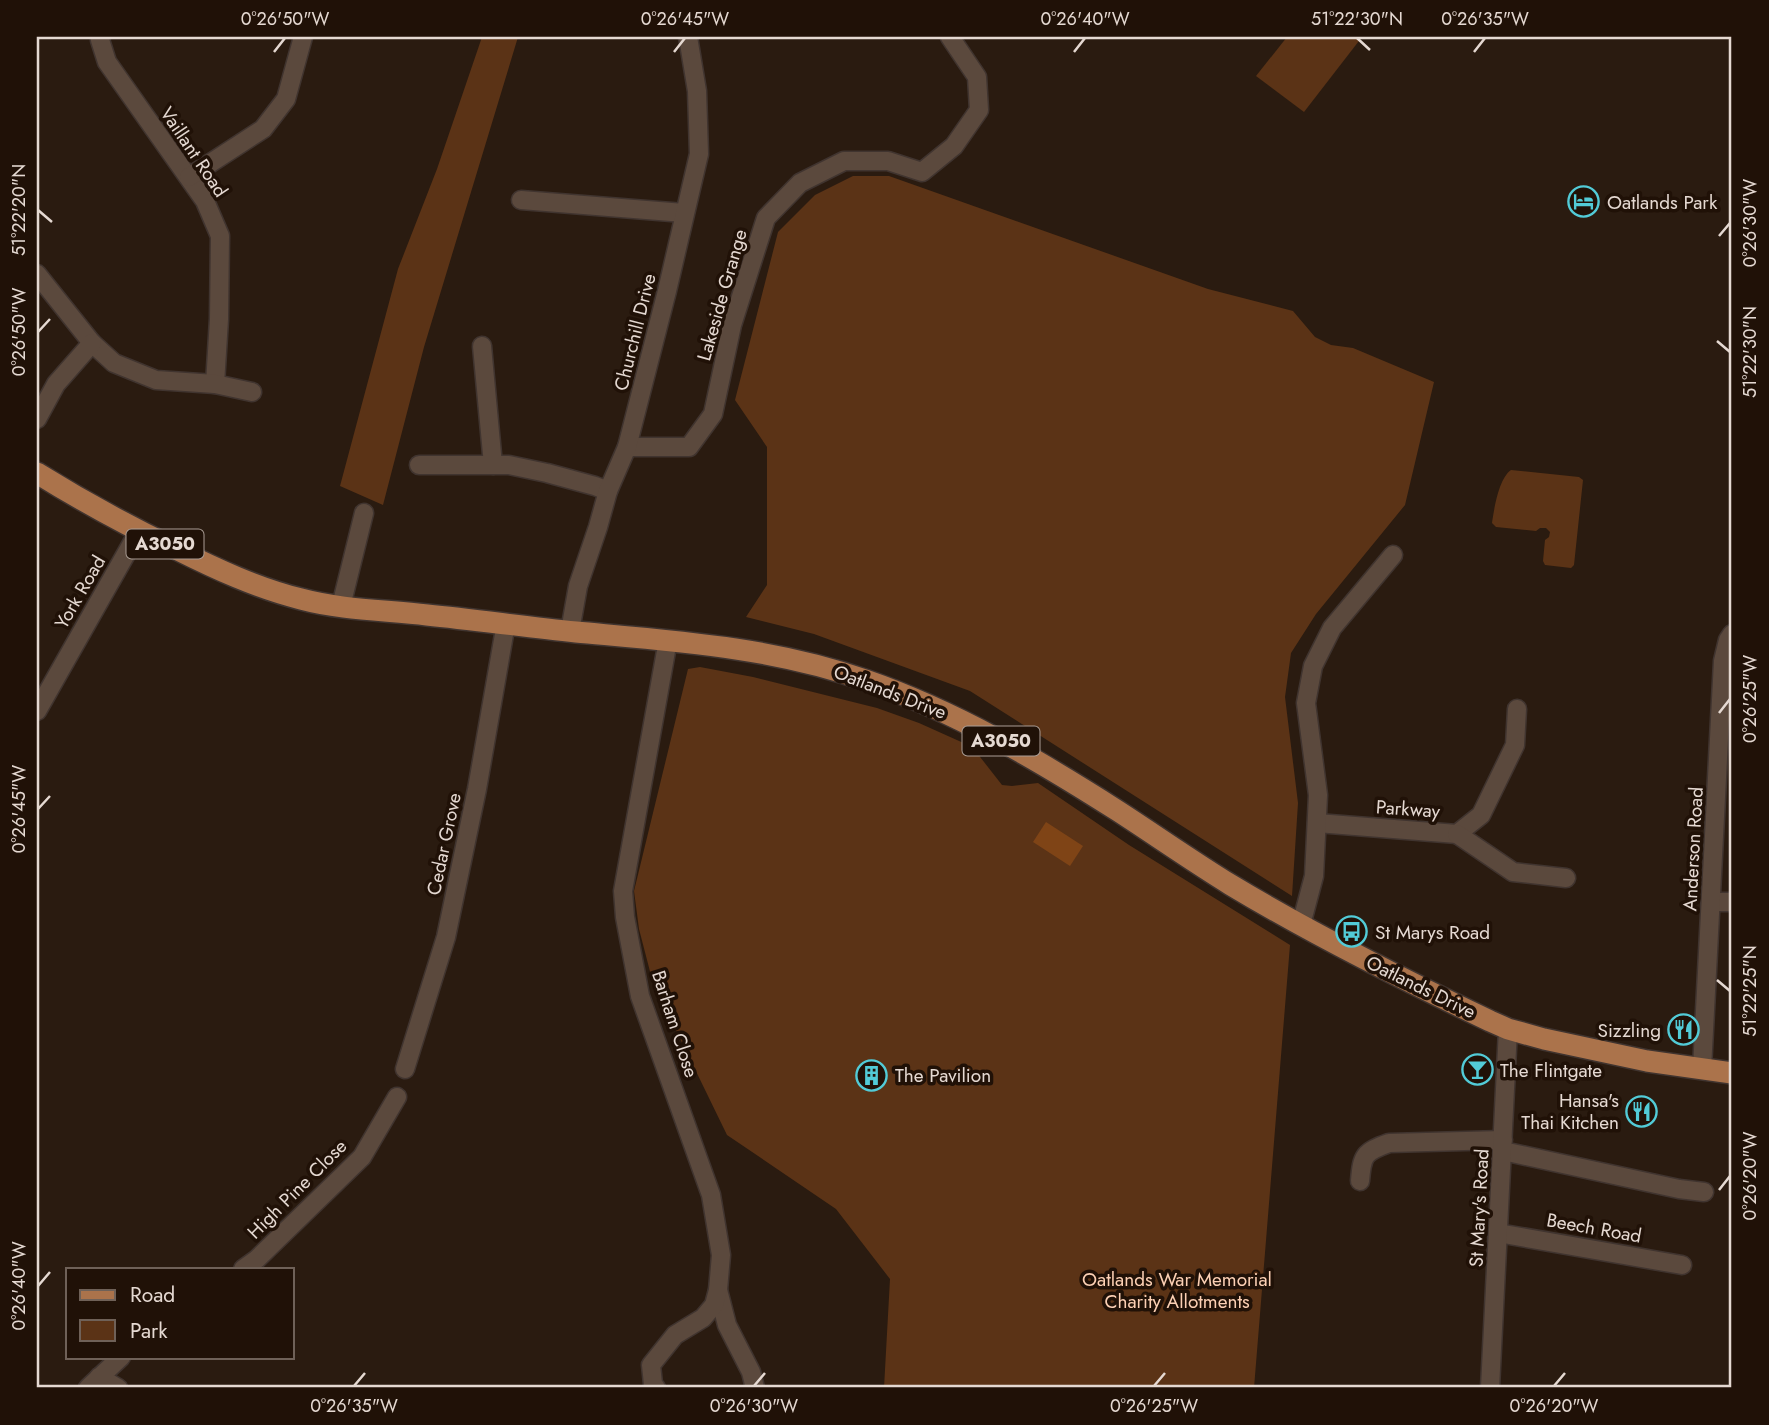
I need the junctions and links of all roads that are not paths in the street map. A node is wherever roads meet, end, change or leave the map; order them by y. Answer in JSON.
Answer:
{"nodes":[{"id":1,"x":101,"y":37,"type":"edge"},
{"id":2,"x":303,"y":37,"type":"edge"},
{"id":3,"x":688,"y":37,"type":"edge"},
{"id":4,"x":950,"y":37,"type":"edge"},
{"id":5,"x":189,"y":177,"type":"junction"},
{"id":6,"x":521,"y":200,"type":"dead end"},
{"id":7,"x":684,"y":213,"type":"junction"},
{"id":8,"x":37,"y":274,"type":"edge"},
{"id":9,"x":92,"y":343,"type":"junction"},
{"id":10,"x":482,"y":346,"type":"dead end"},
{"id":11,"x":215,"y":384,"type":"junction"},
{"id":12,"x":252,"y":392,"type":"dead end"},
{"id":13,"x":37,"y":419,"type":"edge"},
{"id":14,"x":627,"y":447,"type":"junction"},
{"id":15,"x":419,"y":465,"type":"dead end"},
{"id":16,"x":493,"y":465,"type":"junction"},
{"id":17,"x":37,"y":473,"type":"edge"},
{"id":18,"x":608,"y":491,"type":"junction"},
{"id":19,"x":364,"y":513,"type":"dead end"},
{"id":20,"x":139,"y":531,"type":"junction"},
{"id":21,"x":1393,"y":555,"type":"dead end"},
{"id":22,"x":341,"y":606,"type":"junction"},
{"id":23,"x":506,"y":623,"type":"junction"},
{"id":24,"x":570,"y":631,"type":"junction"},
{"id":25,"x":1732,"y":634,"type":"edge"},
{"id":26,"x":668,"y":640,"type":"junction"},
{"id":27,"x":1517,"y":709,"type":"dead end"},
{"id":28,"x":37,"y":711,"type":"edge"},
{"id":29,"x":1317,"y":823,"type":"junction"},
{"id":30,"x":1457,"y":834,"type":"junction"},
{"id":31,"x":1566,"y":878,"type":"dead end"},
{"id":32,"x":1712,"y":902,"type":"junction"},
{"id":33,"x":1732,"y":902,"type":"edge"},
{"id":34,"x":1301,"y":925,"type":"junction"},
{"id":35,"x":1508,"y":1029,"type":"junction"},
{"id":36,"x":405,"y":1069,"type":"dead end"},
{"id":37,"x":1702,"y":1069,"type":"junction"},
{"id":38,"x":1732,"y":1073,"type":"edge"},
{"id":39,"x":397,"y":1097,"type":"dead end"},
{"id":40,"x":1503,"y":1145,"type":"junction"},
{"id":41,"x":1360,"y":1181,"type":"dead end"},
{"id":42,"x":1704,"y":1192,"type":"dead end"},
{"id":43,"x":1498,"y":1233,"type":"junction"},
{"id":44,"x":1682,"y":1265,"type":"dead end"},
{"id":45,"x":244,"y":1268,"type":"edge"},
{"id":46,"x":718,"y":1290,"type":"junction"},
{"id":47,"x":120,"y":1358,"type":"edge"},
{"id":48,"x":94,"y":1382,"type":"edge"},
{"id":49,"x":118,"y":1388,"type":"edge"},
{"id":50,"x":656,"y":1388,"type":"edge"},
{"id":51,"x":755,"y":1388,"type":"edge"},
{"id":52,"x":1490,"y":1388,"type":"edge"}],
"edges":[{"from":1,"to":5,"type":"street","name":"Vaillant Road"},
{"from":2,"to":5,"type":"street"},
{"from":3,"to":7,"type":"street","name":"Churchill Drive"},
{"from":4,"to":14,"type":"street","name":"Lakeside Grange"},
{"from":5,"to":11,"type":"street","name":"Vaillant Road"},
{"from":6,"to":7,"type":"street"},
{"from":7,"to":14,"type":"street","name":"Churchill Drive"},
{"from":8,"to":9,"type":"street"},
{"from":9,"to":11,"type":"street"},
{"from":9,"to":13,"type":"street"},
{"from":10,"to":16,"type":"street"},
{"from":11,"to":12,"type":"street"},
{"from":14,"to":18,"type":"street","name":"Churchill Drive"},
{"from":15,"to":16,"type":"street"},
{"from":16,"to":18,"type":"street"},
{"from":17,"to":20,"type":"main road","name":"Oatlands Drive","number":"A3050"},
{"from":18,"to":24,"type":"street","name":"Churchill Drive"},
{"from":19,"to":22,"type":"street"},
{"from":20,"to":22,"type":"main road","name":"Oatlands Drive","number":"A3050"},
{"from":20,"to":28,"type":"street","name":"York Road"},
{"from":21,"to":29,"type":"street"},
{"from":22,"to":23,"type":"main road","name":"Oatlands Drive","number":"A3050"},
{"from":23,"to":24,"type":"main road","name":"Oatlands Drive","number":"A3050"},
{"from":23,"to":36,"type":"street","name":"Cedar Grove"},
{"from":24,"to":26,"type":"main road","name":"Oatlands Drive","number":"A3050"},
{"from":25,"to":32,"type":"street","name":"Anderson Road"},
{"from":26,"to":34,"type":"main road","name":"Oatlands Drive","number":"A3050"},
{"from":26,"to":46,"type":"street","name":"Barham Close"},
{"from":27,"to":30,"type":"street","name":"Parkway"},
{"from":29,"to":30,"type":"street","name":"Parkway"},
{"from":29,"to":34,"type":"street"},
{"from":30,"to":31,"type":"street"},
{"from":32,"to":33,"type":"street"},
{"from":32,"to":37,"type":"street","name":"Anderson Road"},
{"from":34,"to":35,"type":"main road","name":"Oatlands Drive","number":"A3050"},
{"from":35,"to":37,"type":"main road","name":"Oatlands Drive","number":"A3050"},
{"from":35,"to":40,"type":"street","name":"St Mary's Road"},
{"from":37,"to":38,"type":"main road","name":"Oatlands Drive","number":"A3050"},
{"from":39,"to":45,"type":"street","name":"High Pine Close"},
{"from":40,"to":41,"type":"street"},
{"from":40,"to":42,"type":"street"},
{"from":40,"to":43,"type":"street","name":"St Mary's Road"},
{"from":43,"to":44,"type":"street","name":"Beech Road"},
{"from":43,"to":52,"type":"street","name":"St Mary's Road"},
{"from":46,"to":50,"type":"street","name":"Barham Close"},
{"from":46,"to":51,"type":"street"},
{"from":47,"to":48,"type":"street"},
{"from":48,"to":49,"type":"street"}]}
